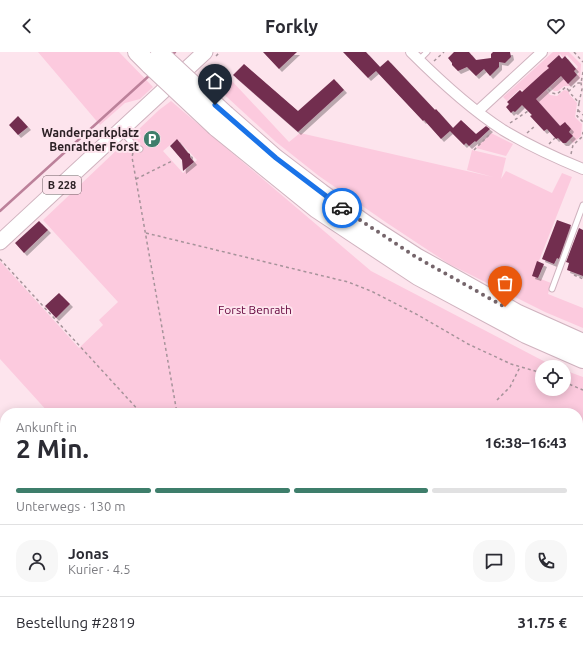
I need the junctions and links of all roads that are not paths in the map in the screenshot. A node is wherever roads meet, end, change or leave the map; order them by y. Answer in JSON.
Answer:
{"nodes":[{"id":1,"x":137,"y":52,"type":"edge"},
{"id":2,"x":205,"y":52,"type":"edge"},
{"id":3,"x":411,"y":52,"type":"edge"},
{"id":4,"x":427,"y":52,"type":"edge"},
{"id":5,"x":542,"y":52,"type":"edge"},
{"id":6,"x":156,"y":57,"type":"edge"},
{"id":7,"x":419,"y":60,"type":"junction"},
{"id":8,"x":478,"y":110,"type":"junction"},
{"id":9,"x":221,"y":121,"type":"junction"},
{"id":10,"x":120,"y":130,"type":"junction"},
{"id":11,"x":140,"y":149,"type":"dead end"},
{"id":12,"x":583,"y":169,"type":"edge"},
{"id":13,"x":583,"y":205,"type":"edge"},
{"id":14,"x":1,"y":239,"type":"edge"},
{"id":15,"x":552,"y":289,"type":"dead end"},
{"id":16,"x":583,"y":343,"type":"edge"},
{"id":17,"x":583,"y":358,"type":"edge"}],
"edges":[{"from":1,"to":6,"type":"highway"},
{"from":2,"to":10,"type":"main road","number":"B 228"},
{"from":3,"to":7,"type":"street"},
{"from":4,"to":7,"type":"lane"},
{"from":5,"to":8,"type":"street"},
{"from":6,"to":9,"type":"highway","bridge":true},
{"from":7,"to":8,"type":"street"},
{"from":8,"to":12,"type":"street"},
{"from":9,"to":16,"type":"highway"},
{"from":9,"to":17,"type":"highway"},
{"from":10,"to":11,"type":"lane"},
{"from":10,"to":14,"type":"main road","number":"B 228"},
{"from":13,"to":15,"type":"lane"}]}
